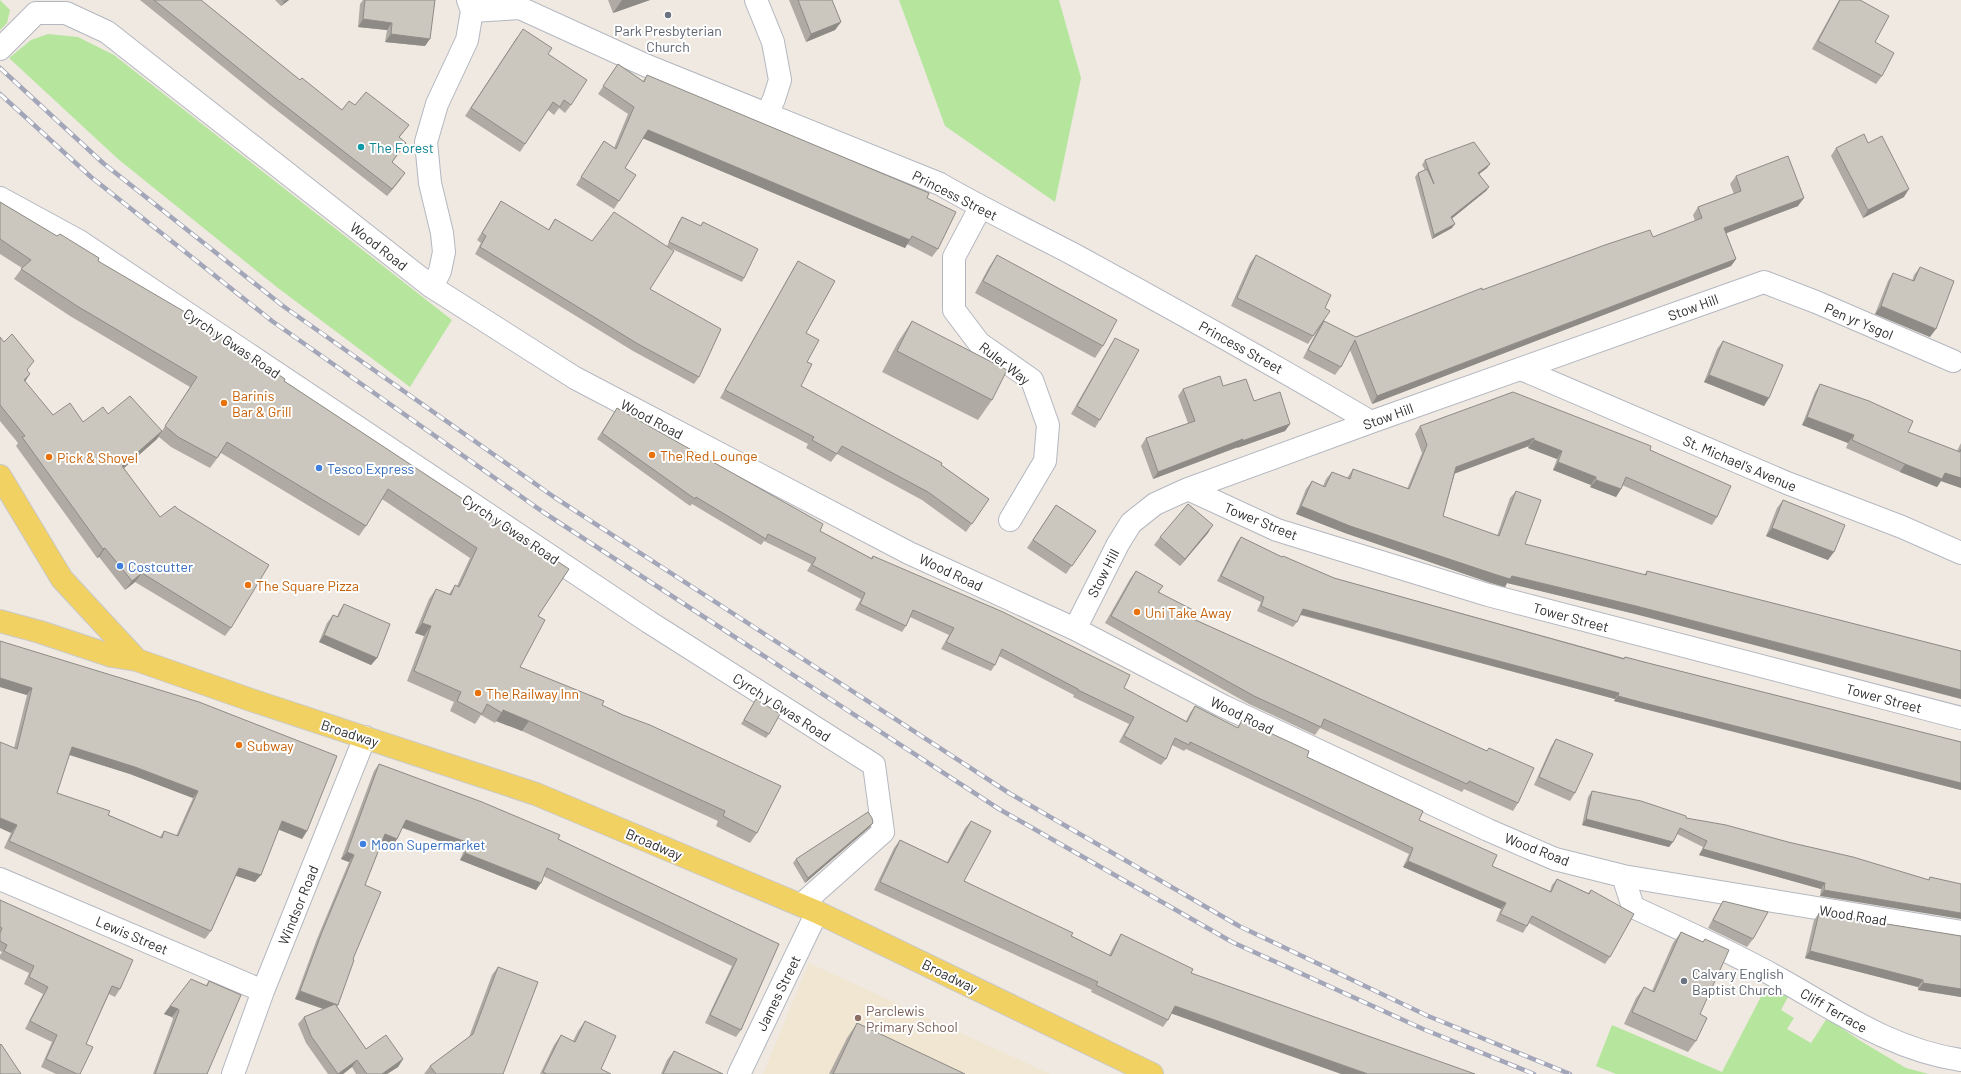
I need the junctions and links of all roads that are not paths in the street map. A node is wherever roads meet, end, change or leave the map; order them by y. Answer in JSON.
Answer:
{"nodes":[{"id":1,"x":756,"y":0,"type":"edge"},
{"id":2,"x":470,"y":5,"type":"edge"},
{"id":3,"x":35,"y":7,"type":"edge"},
{"id":4,"x":2,"y":46,"type":"edge"},
{"id":5,"x":766,"y":115,"type":"junction"},
{"id":6,"x":0,"y":198,"type":"edge"},
{"id":7,"x":980,"y":208,"type":"junction"},
{"id":8,"x":1764,"y":282,"type":"joint"},
{"id":9,"x":432,"y":287,"type":"junction"},
{"id":10,"x":1953,"y":361,"type":"dead end"},
{"id":11,"x":1521,"y":369,"type":"junction"},
{"id":12,"x":1371,"y":422,"type":"junction"},
{"id":13,"x":0,"y":476,"type":"edge"},
{"id":14,"x":1188,"y":489,"type":"junction"},
{"id":15,"x":1010,"y":520,"type":"dead end"},
{"id":16,"x":1961,"y":553,"type":"edge"},
{"id":17,"x":0,"y":621,"type":"edge"},
{"id":18,"x":1075,"y":629,"type":"junction"},
{"id":19,"x":137,"y":660,"type":"junction"},
{"id":20,"x":1961,"y":718,"type":"edge"},
{"id":21,"x":365,"y":737,"type":"junction"},
{"id":22,"x":1623,"y":876,"type":"junction"},
{"id":23,"x":0,"y":879,"type":"edge"},
{"id":24,"x":809,"y":909,"type":"junction"},
{"id":25,"x":1961,"y":932,"type":"edge"},
{"id":26,"x":263,"y":991,"type":"junction"},
{"id":27,"x":1961,"y":1060,"type":"edge"},
{"id":28,"x":233,"y":1074,"type":"edge"},
{"id":29,"x":739,"y":1074,"type":"edge"},
{"id":30,"x":1152,"y":1074,"type":"edge"}],
"edges":[{"from":1,"to":5,"type":"street"},
{"from":2,"to":5,"type":"street","name":"Princess Street"},
{"from":2,"to":9,"type":"street"},
{"from":3,"to":4,"type":"street"},
{"from":3,"to":9,"type":"street","name":"Wood Road"},
{"from":5,"to":7,"type":"street","name":"Princess Street"},
{"from":6,"to":24,"type":"street","name":"Cyrch y Gwas Road"},
{"from":7,"to":12,"type":"street","name":"Princess Street"},
{"from":7,"to":15,"type":"street","name":"Ruler Way"},
{"from":8,"to":10,"type":"street","name":"Pen yr Ysgol"},
{"from":8,"to":11,"type":"street","name":"Stow Hill"},
{"from":9,"to":18,"type":"street","name":"Wood Road"},
{"from":11,"to":12,"type":"street","name":"Stow Hill"},
{"from":11,"to":16,"type":"street","name":"St. Michael's Avenue"},
{"from":12,"to":14,"type":"street","name":"Stow Hill"},
{"from":13,"to":19,"type":"main road"},
{"from":14,"to":18,"type":"street","name":"Stow Hill"},
{"from":14,"to":20,"type":"street","name":"Tower Street"},
{"from":17,"to":19,"type":"main road","name":"Broadway"},
{"from":18,"to":22,"type":"street","name":"Wood Road"},
{"from":19,"to":21,"type":"main road","name":"Broadway"},
{"from":21,"to":24,"type":"main road","name":"Broadway"},
{"from":21,"to":26,"type":"street","name":"Windsor Road"},
{"from":22,"to":25,"type":"street","name":"Wood Road"},
{"from":22,"to":27,"type":"street","name":"Cliff Terrace"},
{"from":23,"to":26,"type":"street","name":"Lewis Street"},
{"from":24,"to":29,"type":"street","name":"James Street"},
{"from":24,"to":30,"type":"main road","name":"Broadway"},
{"from":26,"to":28,"type":"street","name":"Windsor Road"}]}
